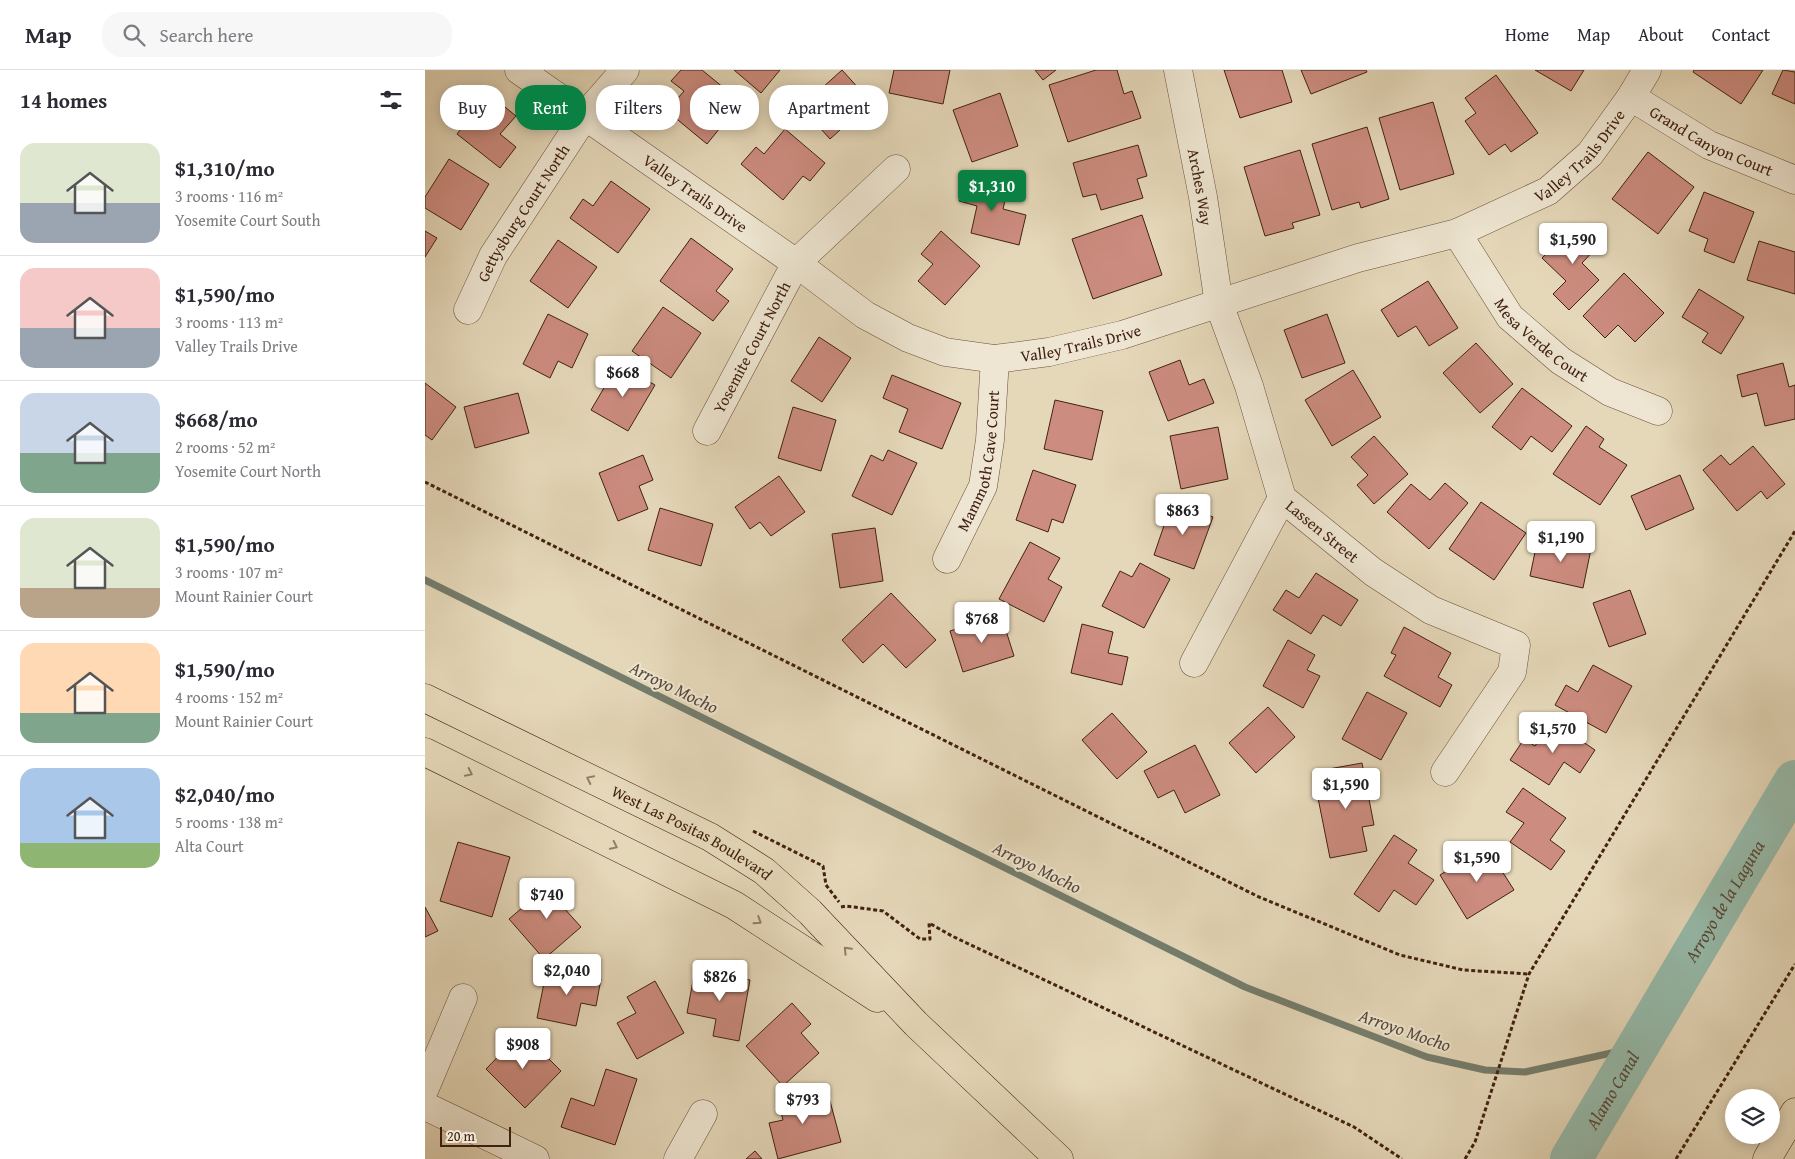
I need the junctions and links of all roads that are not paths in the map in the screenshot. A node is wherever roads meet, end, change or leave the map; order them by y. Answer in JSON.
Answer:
{"nodes":[{"id":1,"x":519,"y":70,"type":"edge"},
{"id":2,"x":625,"y":70,"type":"edge"},
{"id":3,"x":1177,"y":70,"type":"edge"},
{"id":4,"x":1647,"y":70,"type":"edge"},
{"id":5,"x":540,"y":85,"type":"edge"},
{"id":6,"x":1631,"y":97,"type":"junction"},
{"id":7,"x":586,"y":115,"type":"edge"},
{"id":8,"x":586,"y":118,"type":"edge"},
{"id":9,"x":575,"y":130,"type":"edge"},
{"id":10,"x":896,"y":170,"type":"dead end"},
{"id":11,"x":1795,"y":180,"type":"edge"},
{"id":12,"x":1457,"y":233,"type":"junction"},
{"id":13,"x":796,"y":263,"type":"junction"},
{"id":14,"x":1219,"y":304,"type":"junction"},
{"id":15,"x":468,"y":310,"type":"dead end"},
{"id":16,"x":995,"y":359,"type":"junction"},
{"id":17,"x":1658,"y":411,"type":"dead end"},
{"id":18,"x":707,"y":431,"type":"dead end"},
{"id":19,"x":1281,"y":498,"type":"junction"},
{"id":20,"x":947,"y":559,"type":"dead end"},
{"id":21,"x":1194,"y":663,"type":"dead end"},
{"id":22,"x":425,"y":698,"type":"edge"},
{"id":23,"x":425,"y":752,"type":"edge"},
{"id":24,"x":1445,"y":772,"type":"dead end"},
{"id":25,"x":463,"y":998,"type":"dead end"},
{"id":26,"x":917,"y":1024,"type":"junction"},
{"id":27,"x":425,"y":1088,"type":"edge"},
{"id":28,"x":425,"y":1106,"type":"edge"},
{"id":29,"x":1795,"y":1112,"type":"edge"},
{"id":30,"x":703,"y":1114,"type":"dead end"},
{"id":31,"x":535,"y":1159,"type":"edge"},
{"id":32,"x":678,"y":1159,"type":"edge"},
{"id":33,"x":1059,"y":1159,"type":"edge"},
{"id":34,"x":1767,"y":1159,"type":"edge"}],
"edges":[{"from":1,"to":5,"type":"street","name":"Valley Trails Drive"},
{"from":2,"to":7,"type":"street","name":"Gettysburg Court North"},
{"from":3,"to":14,"type":"street","name":"Arches Way"},
{"from":4,"to":6,"type":"street","name":"Valley Trails Drive"},
{"from":6,"to":11,"type":"street","name":"Grand Canyon Court"},
{"from":6,"to":12,"type":"street","name":"Valley Trails Drive"},
{"from":8,"to":13,"type":"street","name":"Valley Trails Drive"},
{"from":9,"to":15,"type":"street","name":"Gettysburg Court North"},
{"from":10,"to":13,"type":"street","name":"Yosemite Court North"},
{"from":12,"to":14,"type":"street","name":"Valley Trails Drive"},
{"from":12,"to":17,"type":"street","name":"Mesa Verde Court"},
{"from":13,"to":16,"type":"street","name":"Valley Trails Drive"},
{"from":13,"to":18,"type":"street","name":"Yosemite Court North"},
{"from":14,"to":16,"type":"street","name":"Valley Trails Drive"},
{"from":14,"to":19,"type":"street","name":"Lassen Street"},
{"from":16,"to":20,"type":"street","name":"Mammoth Cave Court"},
{"from":19,"to":21,"type":"street"},
{"from":19,"to":24,"type":"street","name":"Lassen Street"},
{"from":26,"to":22,"type":"main road","name":"West Las Positas Boulevard","one_way":true},
{"from":23,"to":26,"type":"main road","name":"West Las Positas Boulevard","one_way":true},
{"from":25,"to":27,"type":"street"},
{"from":26,"to":33,"type":"main road","name":"West Las Positas Boulevard"},
{"from":28,"to":31,"type":"street"},
{"from":29,"to":34,"type":"main road"},
{"from":30,"to":32,"type":"street"}]}
